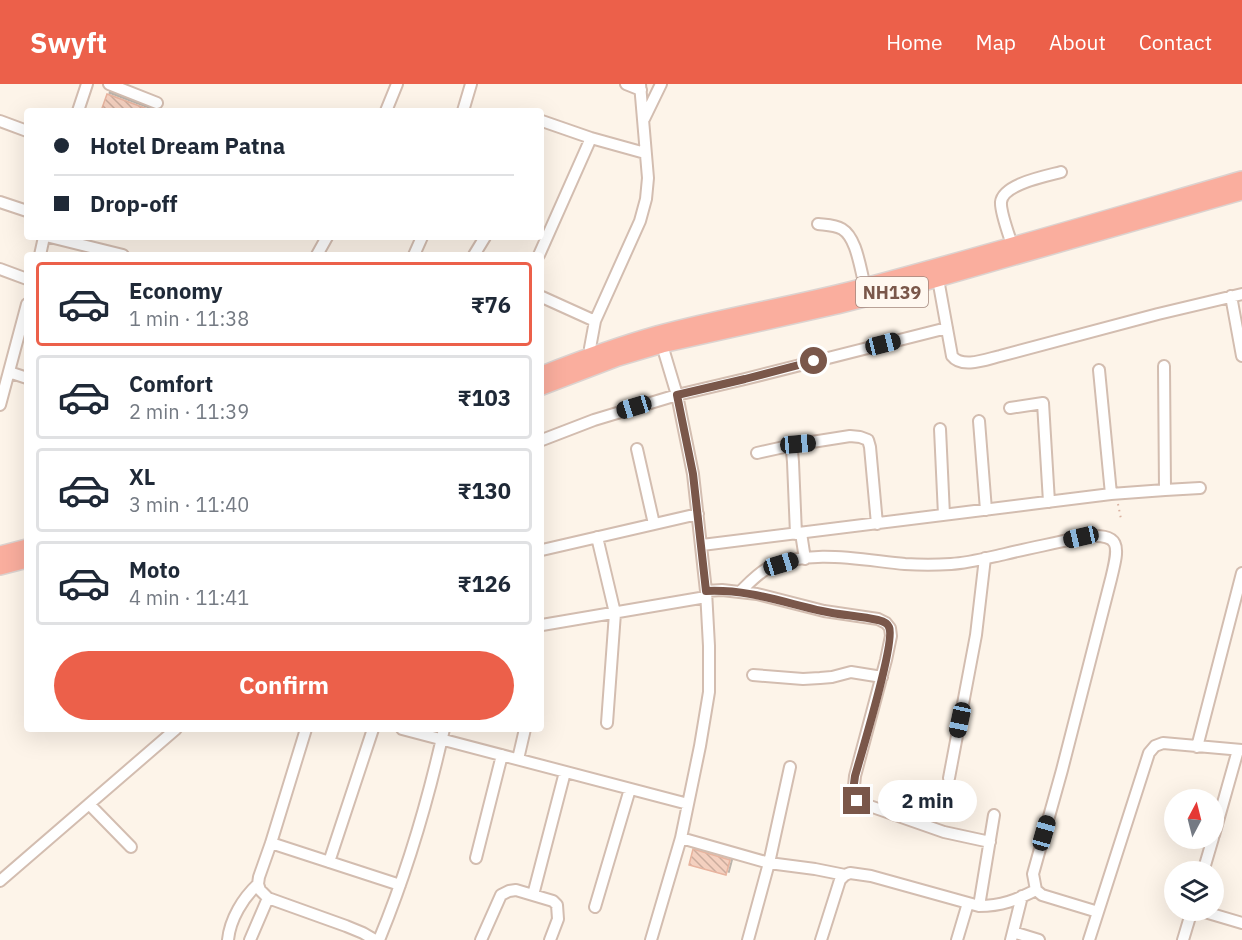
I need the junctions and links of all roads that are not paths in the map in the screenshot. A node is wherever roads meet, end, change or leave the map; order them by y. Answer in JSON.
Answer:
{"nodes":[{"id":1,"x":87,"y":84,"type":"edge"},
{"id":2,"x":109,"y":84,"type":"edge"},
{"id":3,"x":397,"y":84,"type":"edge"},
{"id":4,"x":471,"y":84,"type":"edge"},
{"id":5,"x":626,"y":84,"type":"edge"},
{"id":6,"x":661,"y":84,"type":"edge"},
{"id":7,"x":123,"y":87,"type":"edge"},
{"id":8,"x":641,"y":87,"type":"edge"},
{"id":9,"x":157,"y":103,"type":"dead end"},
{"id":10,"x":79,"y":108,"type":"edge"},
{"id":11,"x":387,"y":108,"type":"edge"},
{"id":12,"x":465,"y":108,"type":"edge"},
{"id":13,"x":0,"y":121,"type":"edge"},
{"id":14,"x":544,"y":122,"type":"edge"},
{"id":15,"x":643,"y":123,"type":"junction"},
{"id":16,"x":24,"y":130,"type":"edge"},
{"id":17,"x":591,"y":138,"type":"junction"},
{"id":18,"x":645,"y":153,"type":"junction"},
{"id":19,"x":1061,"y":172,"type":"dead end"},
{"id":20,"x":1242,"y":179,"type":"edge"},
{"id":21,"x":1242,"y":192,"type":"edge"},
{"id":22,"x":0,"y":202,"type":"edge"},
{"id":23,"x":24,"y":211,"type":"edge"},
{"id":24,"x":818,"y":224,"type":"dead end"},
{"id":25,"x":546,"y":226,"type":"edge"},
{"id":26,"x":62,"y":240,"type":"edge"},
{"id":27,"x":111,"y":252,"type":"edge"},
{"id":28,"x":1014,"y":252,"type":"junction"},
{"id":29,"x":0,"y":269,"type":"edge"},
{"id":30,"x":24,"y":278,"type":"edge"},
{"id":31,"x":938,"y":279,"type":"junction"},
{"id":32,"x":864,"y":286,"type":"junction"},
{"id":33,"x":1237,"y":295,"type":"edge"},
{"id":34,"x":544,"y":298,"type":"edge"},
{"id":35,"x":24,"y":315,"type":"edge"},
{"id":36,"x":595,"y":321,"type":"junction"},
{"id":37,"x":947,"y":328,"type":"junction"},
{"id":38,"x":662,"y":345,"type":"junction"},
{"id":39,"x":1242,"y":356,"type":"edge"},
{"id":40,"x":595,"y":360,"type":"junction"},
{"id":41,"x":1164,"y":366,"type":"dead end"},
{"id":42,"x":1099,"y":370,"type":"dead end"},
{"id":43,"x":9,"y":372,"type":"junction"},
{"id":44,"x":544,"y":373,"type":"edge"},
{"id":45,"x":24,"y":377,"type":"edge"},
{"id":46,"x":544,"y":386,"type":"edge"},
{"id":47,"x":677,"y":395,"type":"junction"},
{"id":48,"x":0,"y":405,"type":"edge"},
{"id":49,"x":1010,"y":408,"type":"dead end"},
{"id":50,"x":979,"y":421,"type":"dead end"},
{"id":51,"x":940,"y":429,"type":"dead end"},
{"id":52,"x":544,"y":439,"type":"edge"},
{"id":53,"x":793,"y":445,"type":"junction"},
{"id":54,"x":637,"y":449,"type":"dead end"},
{"id":55,"x":757,"y":453,"type":"dead end"},
{"id":56,"x":1200,"y":488,"type":"dead end"},
{"id":57,"x":1165,"y":490,"type":"junction"},
{"id":58,"x":1111,"y":494,"type":"junction"},
{"id":59,"x":1049,"y":502,"type":"junction"},
{"id":60,"x":986,"y":510,"type":"junction"},
{"id":61,"x":698,"y":514,"type":"junction"},
{"id":62,"x":944,"y":515,"type":"junction"},
{"id":63,"x":654,"y":524,"type":"junction"},
{"id":64,"x":876,"y":524,"type":"junction"},
{"id":65,"x":799,"y":533,"type":"junction"},
{"id":66,"x":597,"y":537,"type":"junction"},
{"id":67,"x":702,"y":545,"type":"junction"},
{"id":68,"x":24,"y":548,"type":"edge"},
{"id":69,"x":544,"y":550,"type":"edge"},
{"id":70,"x":0,"y":554,"type":"edge"},
{"id":71,"x":986,"y":558,"type":"junction"},
{"id":72,"x":805,"y":559,"type":"junction"},
{"id":73,"x":24,"y":561,"type":"edge"},
{"id":74,"x":0,"y":567,"type":"edge"},
{"id":75,"x":1242,"y":573,"type":"edge"},
{"id":76,"x":740,"y":592,"type":"junction"},
{"id":77,"x":706,"y":594,"type":"junction"},
{"id":78,"x":615,"y":613,"type":"junction"},
{"id":79,"x":544,"y":625,"type":"edge"},
{"id":80,"x":753,"y":675,"type":"dead end"},
{"id":81,"x":882,"y":677,"type":"junction"},
{"id":82,"x":607,"y":723,"type":"dead end"},
{"id":83,"x":173,"y":732,"type":"edge"},
{"id":84,"x":305,"y":732,"type":"edge"},
{"id":85,"x":372,"y":732,"type":"edge"},
{"id":86,"x":427,"y":732,"type":"edge"},
{"id":87,"x":524,"y":732,"type":"edge"},
{"id":88,"x":443,"y":734,"type":"edge"},
{"id":89,"x":1197,"y":747,"type":"junction"},
{"id":90,"x":1240,"y":750,"type":"edge"},
{"id":91,"x":502,"y":755,"type":"junction"},
{"id":92,"x":518,"y":759,"type":"junction"},
{"id":93,"x":790,"y":767,"type":"dead end"},
{"id":94,"x":565,"y":772,"type":"junction"},
{"id":95,"x":949,"y":778,"type":"dead end"},
{"id":96,"x":630,"y":789,"type":"junction"},
{"id":97,"x":1224,"y":802,"type":"edge"},
{"id":98,"x":89,"y":804,"type":"junction"},
{"id":99,"x":688,"y":804,"type":"junction"},
{"id":100,"x":994,"y":815,"type":"dead end"},
{"id":101,"x":681,"y":838,"type":"junction"},
{"id":102,"x":990,"y":842,"type":"junction"},
{"id":103,"x":271,"y":843,"type":"junction"},
{"id":104,"x":131,"y":847,"type":"dead end"},
{"id":105,"x":476,"y":858,"type":"dead end"},
{"id":106,"x":329,"y":862,"type":"junction"},
{"id":107,"x":769,"y":863,"type":"junction"},
{"id":108,"x":844,"y":875,"type":"junction"},
{"id":109,"x":0,"y":881,"type":"edge"},
{"id":110,"x":258,"y":884,"type":"junction"},
{"id":111,"x":400,"y":885,"type":"junction"},
{"id":112,"x":1036,"y":890,"type":"junction"},
{"id":113,"x":533,"y":895,"type":"junction"},
{"id":114,"x":1022,"y":896,"type":"junction"},
{"id":115,"x":268,"y":898,"type":"junction"},
{"id":116,"x":973,"y":905,"type":"junction"},
{"id":117,"x":595,"y":907,"type":"dead end"},
{"id":118,"x":1098,"y":912,"type":"junction"},
{"id":119,"x":1224,"y":918,"type":"edge"},
{"id":120,"x":1189,"y":921,"type":"edge"},
{"id":121,"x":1242,"y":923,"type":"edge"},
{"id":122,"x":1012,"y":936,"type":"edge"},
{"id":123,"x":228,"y":940,"type":"edge"},
{"id":124,"x":250,"y":940,"type":"edge"},
{"id":125,"x":377,"y":940,"type":"edge"},
{"id":126,"x":481,"y":940,"type":"edge"},
{"id":127,"x":550,"y":940,"type":"edge"},
{"id":128,"x":651,"y":940,"type":"edge"},
{"id":129,"x":748,"y":940,"type":"edge"},
{"id":130,"x":821,"y":940,"type":"edge"},
{"id":131,"x":957,"y":940,"type":"edge"},
{"id":132,"x":1039,"y":940,"type":"edge"},
{"id":133,"x":1089,"y":940,"type":"edge"},
{"id":134,"x":1183,"y":940,"type":"edge"}],
"edges":[{"from":1,"to":10,"type":"street"},
{"from":2,"to":7,"type":"street"},
{"from":3,"to":11,"type":"street"},
{"from":4,"to":12,"type":"street"},
{"from":5,"to":8,"type":"street"},
{"from":6,"to":15,"type":"street"},
{"from":7,"to":9,"type":"street"},
{"from":8,"to":15,"type":"street"},
{"from":13,"to":16,"type":"street"},
{"from":14,"to":17,"type":"street"},
{"from":15,"to":18,"type":"street"},
{"from":17,"to":18,"type":"street"},
{"from":17,"to":25,"type":"street"},
{"from":18,"to":36,"type":"street"},
{"from":19,"to":28,"type":"street"},
{"from":20,"to":28,"type":"highway","number":"NH139"},
{"from":21,"to":28,"type":"highway","number":"NH139"},
{"from":22,"to":23,"type":"street"},
{"from":24,"to":32,"type":"street"},
{"from":26,"to":27,"type":"street"},
{"from":28,"to":31,"type":"highway","number":"NH139"},
{"from":28,"to":32,"type":"highway","number":"NH139"},
{"from":29,"to":30,"type":"street"},
{"from":31,"to":37,"type":"street"},
{"from":31,"to":38,"type":"highway","number":"NH139"},
{"from":32,"to":40,"type":"highway","number":"NH139"},
{"from":33,"to":37,"type":"street"},
{"from":33,"to":39,"type":"street"},
{"from":34,"to":36,"type":"street"},
{"from":35,"to":43,"type":"street"},
{"from":36,"to":40,"type":"street"},
{"from":37,"to":47,"type":"street"},
{"from":38,"to":40,"type":"highway","number":"NH139"},
{"from":38,"to":47,"type":"street"},
{"from":40,"to":44,"type":"highway","number":"NH139"},
{"from":40,"to":46,"type":"highway","number":"NH139"},
{"from":41,"to":57,"type":"street"},
{"from":42,"to":58,"type":"street"},
{"from":43,"to":45,"type":"street"},
{"from":43,"to":48,"type":"street"},
{"from":47,"to":52,"type":"street"},
{"from":47,"to":61,"type":"street"},
{"from":49,"to":59,"type":"street"},
{"from":50,"to":60,"type":"street"},
{"from":51,"to":62,"type":"street"},
{"from":53,"to":55,"type":"street"},
{"from":53,"to":64,"type":"street"},
{"from":53,"to":65,"type":"street"},
{"from":54,"to":63,"type":"street"},
{"from":56,"to":57,"type":"street"},
{"from":57,"to":58,"type":"street"},
{"from":58,"to":59,"type":"street"},
{"from":59,"to":60,"type":"street"},
{"from":60,"to":62,"type":"street"},
{"from":61,"to":63,"type":"street"},
{"from":61,"to":67,"type":"street"},
{"from":62,"to":64,"type":"street"},
{"from":63,"to":66,"type":"street"},
{"from":64,"to":65,"type":"street"},
{"from":65,"to":67,"type":"street"},
{"from":65,"to":72,"type":"street"},
{"from":66,"to":69,"type":"street"},
{"from":66,"to":78,"type":"street"},
{"from":67,"to":77,"type":"street"},
{"from":68,"to":70,"type":"highway"},
{"from":71,"to":72,"type":"street"},
{"from":71,"to":95,"type":"street"},
{"from":71,"to":112,"type":"street"},
{"from":72,"to":76,"type":"street"},
{"from":73,"to":74,"type":"highway"},
{"from":75,"to":89,"type":"street"},
{"from":76,"to":77,"type":"street"},
{"from":76,"to":81,"type":"street"},
{"from":77,"to":78,"type":"street"},
{"from":77,"to":99,"type":"street"},
{"from":78,"to":79,"type":"street"},
{"from":78,"to":82,"type":"street"},
{"from":80,"to":81,"type":"street"},
{"from":81,"to":102,"type":"street"},
{"from":83,"to":98,"type":"street"},
{"from":84,"to":103,"type":"street"},
{"from":85,"to":106,"type":"street"},
{"from":86,"to":88,"type":"street"},
{"from":87,"to":92,"type":"street"},
{"from":88,"to":91,"type":"street"},
{"from":88,"to":111,"type":"street"},
{"from":89,"to":90,"type":"street"},
{"from":89,"to":118,"type":"street"},
{"from":90,"to":97,"type":"street"},
{"from":91,"to":92,"type":"street"},
{"from":91,"to":105,"type":"street"},
{"from":92,"to":94,"type":"street"},
{"from":93,"to":107,"type":"street"},
{"from":94,"to":96,"type":"street"},
{"from":94,"to":113,"type":"street"},
{"from":96,"to":99,"type":"street"},
{"from":96,"to":117,"type":"street"},
{"from":98,"to":104,"type":"street"},
{"from":98,"to":109,"type":"street"},
{"from":99,"to":101,"type":"street"},
{"from":100,"to":102,"type":"street"},
{"from":101,"to":107,"type":"street"},
{"from":101,"to":128,"type":"street"},
{"from":102,"to":116,"type":"street"},
{"from":103,"to":106,"type":"street"},
{"from":103,"to":110,"type":"street"},
{"from":106,"to":111,"type":"street"},
{"from":107,"to":108,"type":"street"},
{"from":107,"to":129,"type":"street"},
{"from":108,"to":116,"type":"street"},
{"from":108,"to":130,"type":"street"},
{"from":110,"to":115,"type":"street"},
{"from":110,"to":123,"type":"street"},
{"from":111,"to":125,"type":"street"},
{"from":112,"to":114,"type":"street"},
{"from":112,"to":118,"type":"street"},
{"from":113,"to":126,"type":"street"},
{"from":113,"to":127,"type":"street"},
{"from":114,"to":116,"type":"street"},
{"from":114,"to":122,"type":"street"},
{"from":115,"to":124,"type":"street"},
{"from":115,"to":125,"type":"street"},
{"from":116,"to":131,"type":"street"},
{"from":118,"to":133,"type":"street"},
{"from":119,"to":121,"type":"street"},
{"from":120,"to":134,"type":"street"},
{"from":122,"to":132,"type":"street"}]}
